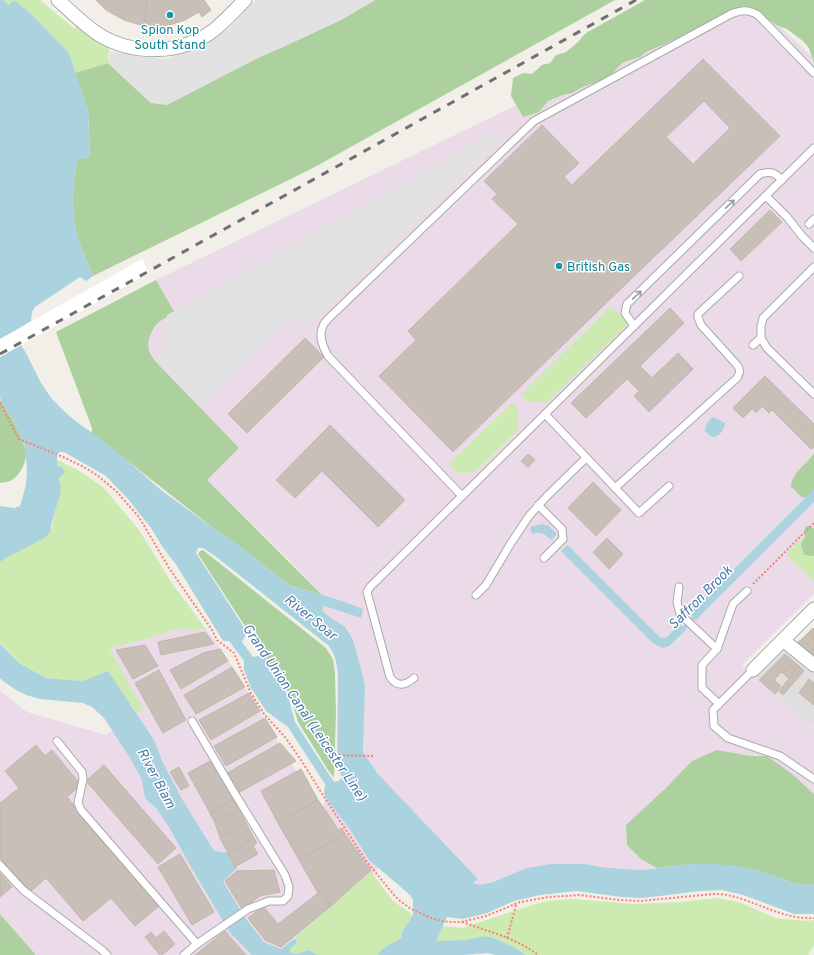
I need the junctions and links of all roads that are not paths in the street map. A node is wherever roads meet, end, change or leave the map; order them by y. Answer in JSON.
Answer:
{"nodes":[{"id":1,"x":58,"y":0,"type":"edge"},
{"id":2,"x":245,"y":0,"type":"edge"},
{"id":3,"x":814,"y":73,"type":"edge"},
{"id":4,"x":814,"y":148,"type":"edge"},
{"id":5,"x":782,"y":180,"type":"junction"},
{"id":6,"x":766,"y":196,"type":"junction"},
{"id":7,"x":814,"y":248,"type":"edge"},
{"id":8,"x":814,"y":267,"type":"edge"},
{"id":9,"x":738,"y":276,"type":"dead end"},
{"id":10,"x":634,"y":326,"type":"junction"},
{"id":11,"x":761,"y":338,"type":"junction"},
{"id":12,"x":753,"y":345,"type":"dead end"},
{"id":13,"x":814,"y":394,"type":"edge"},
{"id":14,"x":545,"y":414,"type":"junction"},
{"id":15,"x":586,"y":458,"type":"junction"},
{"id":16,"x":669,"y":486,"type":"dead end"},
{"id":17,"x":615,"y":488,"type":"junction"},
{"id":18,"x":462,"y":496,"type":"junction"},
{"id":19,"x":538,"y":505,"type":"junction"},
{"id":20,"x":544,"y":558,"type":"dead end"},
{"id":21,"x":678,"y":587,"type":"dead end"},
{"id":22,"x":747,"y":590,"type":"road end"},
{"id":23,"x":476,"y":595,"type":"dead end"},
{"id":24,"x":814,"y":609,"type":"edge"},
{"id":25,"x":783,"y":640,"type":"junction"},
{"id":26,"x":717,"y":649,"type":"junction"},
{"id":27,"x":814,"y":665,"type":"edge"},
{"id":28,"x":753,"y":670,"type":"joint"},
{"id":29,"x":414,"y":678,"type":"dead end"},
{"id":30,"x":719,"y":704,"type":"junction"},
{"id":31,"x":192,"y":722,"type":"dead end"},
{"id":32,"x":58,"y":741,"type":"dead end"},
{"id":33,"x":814,"y":779,"type":"edge"},
{"id":34,"x":0,"y":865,"type":"edge"},
{"id":35,"x":197,"y":944,"type":"junction"},
{"id":36,"x":107,"y":955,"type":"edge"},
{"id":37,"x":184,"y":955,"type":"edge"}],
"edges":[{"from":1,"to":2,"type":"street"},
{"from":3,"to":18,"type":"lane"},
{"from":4,"to":5,"type":"lane"},
{"from":5,"to":6,"type":"lane"},
{"from":10,"to":5,"type":"lane","one_way":true},
{"from":6,"to":7,"type":"lane"},
{"from":6,"to":10,"type":"lane"},
{"from":8,"to":11,"type":"lane"},
{"from":9,"to":17,"type":"lane"},
{"from":10,"to":14,"type":"lane"},
{"from":11,"to":12,"type":"lane"},
{"from":11,"to":13,"type":"lane"},
{"from":14,"to":15,"type":"lane"},
{"from":14,"to":18,"type":"lane"},
{"from":15,"to":17,"type":"lane"},
{"from":15,"to":19,"type":"lane"},
{"from":16,"to":17,"type":"lane"},
{"from":18,"to":29,"type":"lane"},
{"from":19,"to":20,"type":"lane"},
{"from":19,"to":23,"type":"lane"},
{"from":21,"to":26,"type":"lane"},
{"from":22,"to":26,"type":"lane"},
{"from":24,"to":25,"type":"street"},
{"from":25,"to":27,"type":"street"},
{"from":25,"to":28,"type":"street"},
{"from":26,"to":30,"type":"lane"},
{"from":28,"to":30,"type":"lane"},
{"from":30,"to":33,"type":"lane"},
{"from":31,"to":35,"type":"lane"},
{"from":32,"to":35,"type":"lane"},
{"from":34,"to":36,"type":"lane"},
{"from":35,"to":37,"type":"lane"}]}
